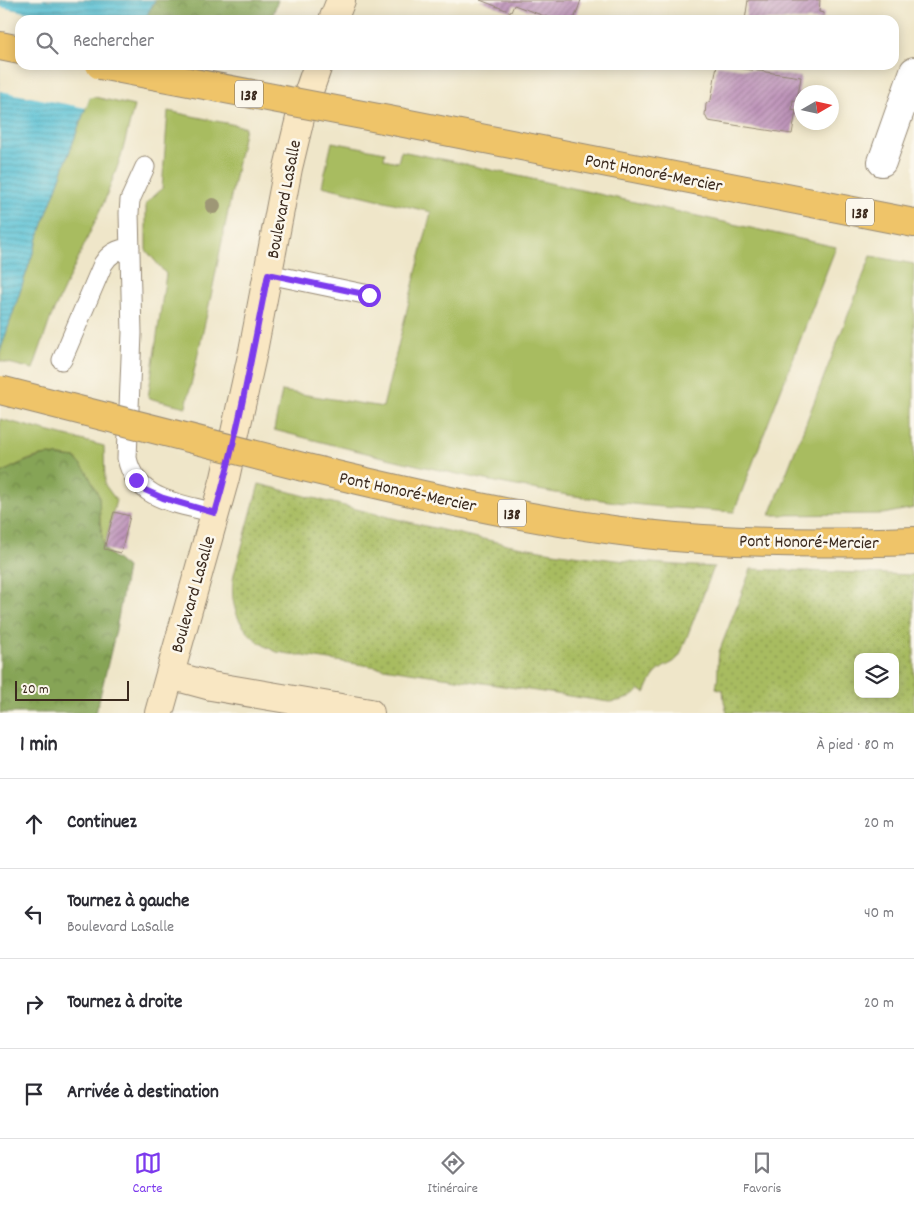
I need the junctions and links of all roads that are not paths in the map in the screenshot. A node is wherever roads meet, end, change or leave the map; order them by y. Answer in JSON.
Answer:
{"nodes":[{"id":1,"x":341,"y":0,"type":"edge"},
{"id":2,"x":335,"y":15,"type":"edge"},
{"id":3,"x":0,"y":46,"type":"edge"},
{"id":4,"x":15,"y":49,"type":"edge"},
{"id":5,"x":126,"y":70,"type":"edge"},
{"id":6,"x":316,"y":70,"type":"edge"},
{"id":7,"x":914,"y":71,"type":"edge"},
{"id":8,"x":882,"y":162,"type":"dead end"},
{"id":9,"x":144,"y":167,"type":"dead end"},
{"id":10,"x":906,"y":221,"type":"edge"},
{"id":11,"x":130,"y":248,"type":"junction"},
{"id":12,"x":268,"y":274,"type":"junction"},
{"id":13,"x":369,"y":295,"type":"dead end"},
{"id":14,"x":62,"y":360,"type":"dead end"},
{"id":15,"x":0,"y":390,"type":"edge"},
{"id":16,"x":215,"y":513,"type":"junction"},
{"id":17,"x":914,"y":541,"type":"edge"},
{"id":18,"x":170,"y":675,"type":"junction"},
{"id":19,"x":159,"y":713,"type":"edge"},
{"id":20,"x":370,"y":713,"type":"edge"}],
"edges":[{"from":1,"to":2,"type":"main road"},
{"from":3,"to":4,"type":"highway"},
{"from":5,"to":10,"type":"highway","name":"Pont Honoré-Mercier","number":"138","bridge":true},
{"from":6,"to":12,"type":"main road","name":"Boulevard LaSalle"},
{"from":7,"to":8,"type":"street"},
{"from":9,"to":11,"type":"lane"},
{"from":11,"to":14,"type":"lane"},
{"from":11,"to":16,"type":"lane"},
{"from":12,"to":13,"type":"lane"},
{"from":12,"to":16,"type":"main road","name":"Boulevard LaSalle"},
{"from":15,"to":17,"type":"highway","name":"Pont Honoré-Mercier","number":"138","bridge":true},
{"from":16,"to":18,"type":"main road","name":"Boulevard LaSalle"},
{"from":18,"to":19,"type":"main road","name":"Boulevard LaSalle"},
{"from":18,"to":20,"type":"main road"}]}
